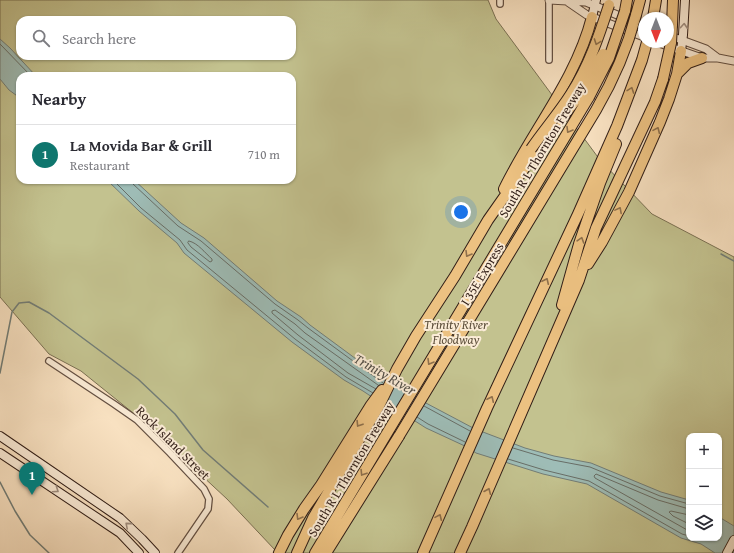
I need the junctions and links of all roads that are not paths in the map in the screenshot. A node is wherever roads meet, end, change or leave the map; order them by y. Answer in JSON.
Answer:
{"nodes":[{"id":1,"x":549,"y":0,"type":"edge"},
{"id":2,"x":627,"y":0,"type":"edge"},
{"id":3,"x":640,"y":0,"type":"edge"},
{"id":4,"x":656,"y":0,"type":"edge"},
{"id":5,"x":673,"y":0,"type":"edge"},
{"id":6,"x":685,"y":0,"type":"edge"},
{"id":7,"x":568,"y":2,"type":"junction"},
{"id":8,"x":595,"y":3,"type":"edge"},
{"id":9,"x":617,"y":5,"type":"edge"},
{"id":10,"x":654,"y":12,"type":"edge"},
{"id":11,"x":592,"y":17,"type":"junction"},
{"id":12,"x":638,"y":23,"type":"edge"},
{"id":13,"x":638,"y":35,"type":"edge"},
{"id":14,"x":674,"y":38,"type":"edge"},
{"id":15,"x":682,"y":41,"type":"junction"},
{"id":16,"x":645,"y":48,"type":"edge"},
{"id":17,"x":672,"y":48,"type":"edge"},
{"id":18,"x":680,"y":51,"type":"junction"},
{"id":19,"x":702,"y":58,"type":"junction"},
{"id":20,"x":718,"y":58,"type":"junction"},
{"id":21,"x":549,"y":60,"type":"dead end"},
{"id":22,"x":734,"y":61,"type":"edge"},
{"id":23,"x":677,"y":74,"type":"junction"},
{"id":24,"x":618,"y":129,"type":"junction"},
{"id":25,"x":504,"y":187,"type":"junction"},
{"id":26,"x":488,"y":220,"type":"junction"},
{"id":27,"x":579,"y":280,"type":"junction"},
{"id":28,"x":50,"y":361,"type":"dead end"},
{"id":29,"x":397,"y":369,"type":"junction"},
{"id":30,"x":521,"y":413,"type":"junction"},
{"id":31,"x":0,"y":436,"type":"edge"},
{"id":32,"x":352,"y":451,"type":"junction"},
{"id":33,"x":0,"y":453,"type":"edge"},
{"id":34,"x":26,"y":454,"type":"junction"},
{"id":35,"x":18,"y":465,"type":"junction"},
{"id":36,"x":472,"y":527,"type":"junction"},
{"id":37,"x":734,"y":540,"type":"edge"},
{"id":38,"x":139,"y":553,"type":"edge"},
{"id":39,"x":154,"y":553,"type":"edge"},
{"id":40,"x":178,"y":553,"type":"edge"},
{"id":41,"x":279,"y":553,"type":"edge"},
{"id":42,"x":290,"y":553,"type":"edge"},
{"id":43,"x":297,"y":553,"type":"edge"},
{"id":44,"x":315,"y":553,"type":"edge"},
{"id":45,"x":326,"y":553,"type":"edge"},
{"id":46,"x":423,"y":553,"type":"edge"},
{"id":47,"x":460,"y":553,"type":"edge"},
{"id":48,"x":465,"y":553,"type":"edge"},
{"id":49,"x":727,"y":553,"type":"edge"}],
"edges":[{"from":1,"to":7,"type":"street"},
{"from":1,"to":21,"type":"street"},
{"from":2,"to":9,"type":"highway","name":"South R L Thornton Freeway"},
{"from":3,"to":45,"type":"highway","name":"I 35E Express","bridge":true},
{"from":4,"to":10,"type":"highway"},
{"from":5,"to":27,"type":"highway","bridge":true},
{"from":15,"to":6,"type":"main road","one_way":true},
{"from":7,"to":8,"type":"street"},
{"from":7,"to":11,"type":"street"},
{"from":8,"to":11,"type":"main road"},
{"from":8,"to":12,"type":"street"},
{"from":9,"to":25,"type":"highway","one_way":true,"bridge":true},
{"from":9,"to":26,"type":"highway","bridge":true},
{"from":9,"to":44,"type":"highway","name":"South R L Thornton Freeway","one_way":true,"bridge":true},
{"from":11,"to":13,"type":"street"},
{"from":11,"to":25,"type":"highway"},
{"from":14,"to":15,"type":"street"},
{"from":15,"to":18,"type":"main road"},
{"from":15,"to":20,"type":"street"},
{"from":24,"to":16,"type":"highway","one_way":true},
{"from":17,"to":18,"type":"street"},
{"from":18,"to":19,"type":"street"},
{"from":18,"to":23,"type":"highway"},
{"from":19,"to":20,"type":"street"},
{"from":19,"to":23,"type":"highway"},
{"from":20,"to":22,"type":"street"},
{"from":27,"to":23,"type":"highway","one_way":true},
{"from":30,"to":24,"type":"highway","one_way":true},
{"from":46,"to":24,"type":"highway","one_way":true},
{"from":25,"to":26,"type":"highway"},
{"from":26,"to":29,"type":"highway","one_way":true},
{"from":27,"to":30,"type":"highway"},
{"from":28,"to":40,"type":"street","name":"Rock Island Street"},
{"from":29,"to":32,"type":"highway"},
{"from":29,"to":41,"type":"highway","one_way":true},
{"from":36,"to":30,"type":"highway","one_way":true},
{"from":31,"to":34,"type":"main road"},
{"from":32,"to":42,"type":"highway"},
{"from":32,"to":43,"type":"highway"},
{"from":33,"to":35,"type":"main road"},
{"from":34,"to":35,"type":"main road"},
{"from":39,"to":34,"type":"main road","one_way":true},
{"from":35,"to":38,"type":"main road","one_way":true},
{"from":36,"to":47,"type":"highway"},
{"from":36,"to":48,"type":"highway"},
{"from":37,"to":49,"type":"main road"}]}
